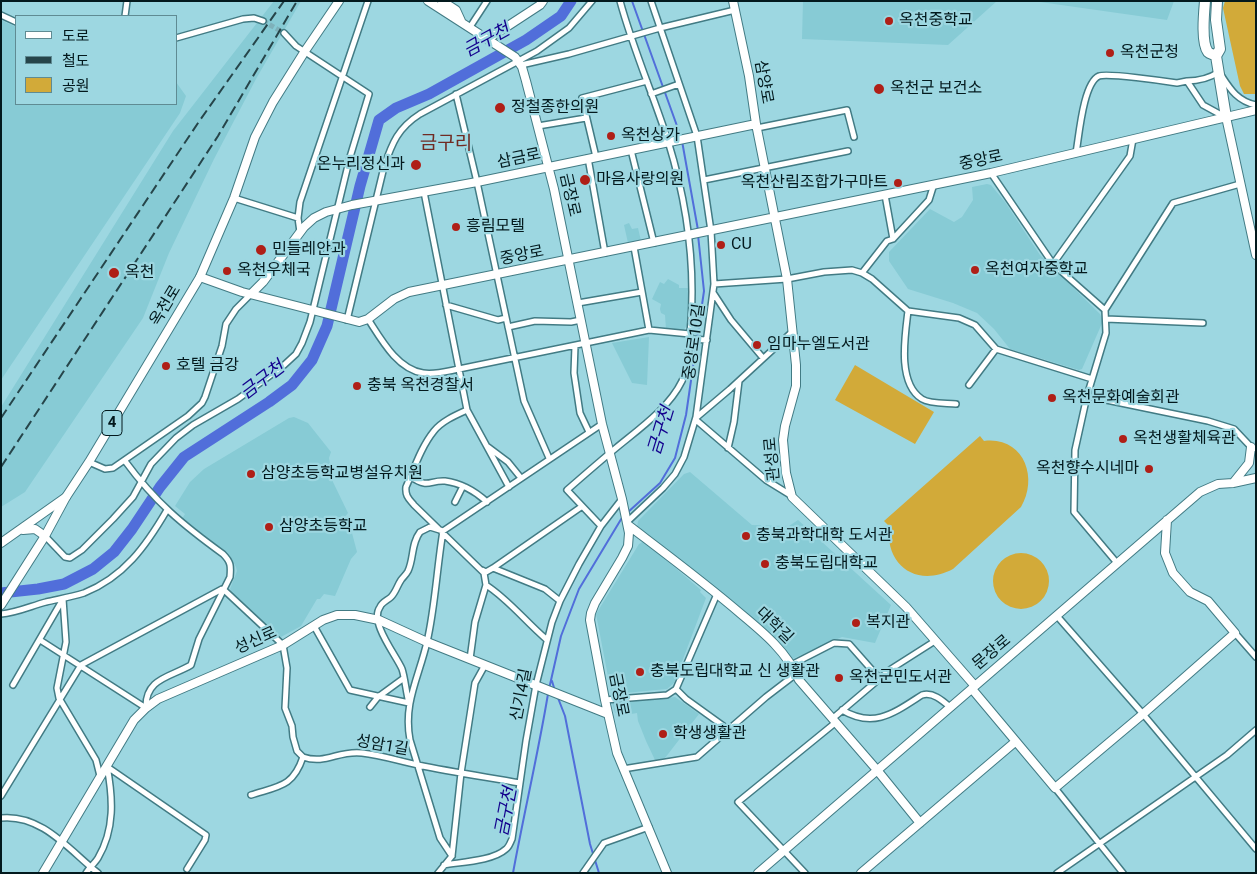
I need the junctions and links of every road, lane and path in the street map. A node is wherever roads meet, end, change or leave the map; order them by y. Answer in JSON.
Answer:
{"nodes":[{"id":1,"x":127,"y":1,"type":"edge"},
{"id":2,"x":339,"y":1,"type":"edge"},
{"id":3,"x":368,"y":1,"type":"edge"},
{"id":4,"x":428,"y":1,"type":"edge"},
{"id":5,"x":442,"y":1,"type":"edge"},
{"id":6,"x":486,"y":1,"type":"edge"},
{"id":7,"x":592,"y":1,"type":"edge"},
{"id":8,"x":620,"y":1,"type":"edge"},
{"id":9,"x":651,"y":1,"type":"edge"},
{"id":10,"x":733,"y":1,"type":"edge"},
{"id":11,"x":1205,"y":1,"type":"edge"},
{"id":12,"x":1218,"y":1,"type":"edge"},
{"id":13,"x":540,"y":3,"type":"edge"},
{"id":14,"x":735,"y":10,"type":"junction"},
{"id":15,"x":1,"y":15,"type":"edge"},
{"id":16,"x":125,"y":15,"type":"edge"},
{"id":17,"x":263,"y":21,"type":"tunnel mouth"},
{"id":18,"x":15,"y":22,"type":"edge"},
{"id":19,"x":462,"y":22,"type":"junction"},
{"id":20,"x":470,"y":27,"type":"junction"},
{"id":21,"x":658,"y":28,"type":"junction"},
{"id":22,"x":284,"y":33,"type":"tunnel mouth"},
{"id":23,"x":632,"y":36,"type":"junction"},
{"id":24,"x":178,"y":37,"type":"edge"},
{"id":25,"x":490,"y":40,"type":"junction"},
{"id":26,"x":306,"y":49,"type":"junction"},
{"id":27,"x":1216,"y":56,"type":"junction"},
{"id":28,"x":518,"y":61,"type":"junction"},
{"id":29,"x":1219,"y":72,"type":"junction"},
{"id":30,"x":342,"y":77,"type":"junction"},
{"id":31,"x":646,"y":81,"type":"junction"},
{"id":32,"x":1187,"y":81,"type":"junction"},
{"id":33,"x":679,"y":84,"type":"junction"},
{"id":34,"x":456,"y":94,"type":"junction"},
{"id":35,"x":651,"y":94,"type":"junction"},
{"id":36,"x":1256,"y":105,"type":"edge"},
{"id":37,"x":1256,"y":110,"type":"edge"},
{"id":38,"x":1226,"y":117,"type":"junction"},
{"id":39,"x":586,"y":118,"type":"junction"},
{"id":40,"x":538,"y":126,"type":"junction"},
{"id":41,"x":757,"y":126,"type":"junction"},
{"id":42,"x":695,"y":136,"type":"junction"},
{"id":43,"x":854,"y":137,"type":"dead end"},
{"id":44,"x":1133,"y":140,"type":"junction"},
{"id":45,"x":670,"y":142,"type":"junction"},
{"id":46,"x":631,"y":150,"type":"junction"},
{"id":47,"x":848,"y":151,"type":"dead end"},
{"id":48,"x":1076,"y":153,"type":"junction"},
{"id":49,"x":592,"y":158,"type":"junction"},
{"id":50,"x":548,"y":167,"type":"junction"},
{"id":51,"x":766,"y":168,"type":"junction"},
{"id":52,"x":991,"y":173,"type":"junction"},
{"id":53,"x":704,"y":180,"type":"junction"},
{"id":54,"x":477,"y":182,"type":"junction"},
{"id":55,"x":934,"y":184,"type":"junction"},
{"id":56,"x":1240,"y":184,"type":"junction"},
{"id":57,"x":424,"y":192,"type":"junction"},
{"id":58,"x":885,"y":195,"type":"junction"},
{"id":59,"x":234,"y":198,"type":"junction"},
{"id":60,"x":373,"y":201,"type":"junction"},
{"id":61,"x":338,"y":208,"type":"junction"},
{"id":62,"x":298,"y":218,"type":"junction"},
{"id":63,"x":774,"y":218,"type":"junction"},
{"id":64,"x":710,"y":231,"type":"junction"},
{"id":65,"x":300,"y":232,"type":"junction"},
{"id":66,"x":691,"y":235,"type":"junction"},
{"id":67,"x":893,"y":239,"type":"junction"},
{"id":68,"x":654,"y":243,"type":"junction"},
{"id":69,"x":634,"y":247,"type":"junction"},
{"id":70,"x":605,"y":253,"type":"junction"},
{"id":71,"x":1256,"y":255,"type":"edge"},
{"id":72,"x":569,"y":260,"type":"junction"},
{"id":73,"x":1052,"y":264,"type":"junction"},
{"id":74,"x":862,"y":273,"type":"junction"},
{"id":75,"x":496,"y":275,"type":"junction"},
{"id":76,"x":200,"y":277,"type":"junction"},
{"id":77,"x":787,"y":280,"type":"junction"},
{"id":78,"x":714,"y":284,"type":"junction"},
{"id":79,"x":442,"y":286,"type":"junction"},
{"id":80,"x":642,"y":292,"type":"junction"},
{"id":81,"x":251,"y":294,"type":"junction"},
{"id":82,"x":714,"y":294,"type":"junction"},
{"id":83,"x":578,"y":303,"type":"junction"},
{"id":84,"x":446,"y":305,"type":"junction"},
{"id":85,"x":312,"y":310,"type":"junction"},
{"id":86,"x":1105,"y":310,"type":"junction"},
{"id":87,"x":908,"y":311,"type":"junction"},
{"id":88,"x":506,"y":318,"type":"junction"},
{"id":89,"x":345,"y":319,"type":"junction"},
{"id":90,"x":368,"y":319,"type":"junction"},
{"id":91,"x":1106,"y":319,"type":"junction"},
{"id":92,"x":581,"y":320,"type":"junction"},
{"id":93,"x":1204,"y":323,"type":"dead end"},
{"id":94,"x":508,"y":327,"type":"junction"},
{"id":95,"x":649,"y":330,"type":"junction"},
{"id":96,"x":792,"y":332,"type":"junction"},
{"id":97,"x":690,"y":336,"type":"junction"},
{"id":98,"x":707,"y":340,"type":"junction"},
{"id":99,"x":585,"y":344,"type":"junction"},
{"id":100,"x":575,"y":346,"type":"junction"},
{"id":101,"x":996,"y":349,"type":"junction"},
{"id":102,"x":515,"y":358,"type":"junction"},
{"id":103,"x":763,"y":358,"type":"junction"},
{"id":104,"x":459,"y":369,"type":"junction"},
{"id":105,"x":1092,"y":379,"type":"junction"},
{"id":106,"x":739,"y":381,"type":"junction"},
{"id":107,"x":969,"y":385,"type":"dead end"},
{"id":108,"x":1086,"y":396,"type":"junction"},
{"id":109,"x":956,"y":404,"type":"dead end"},
{"id":110,"x":467,"y":410,"type":"junction"},
{"id":111,"x":696,"y":419,"type":"junction"},
{"id":112,"x":602,"y":424,"type":"junction"},
{"id":113,"x":590,"y":432,"type":"junction"},
{"id":114,"x":486,"y":446,"type":"junction"},
{"id":115,"x":728,"y":448,"type":"junction"},
{"id":116,"x":1253,"y":448,"type":"edge"},
{"id":117,"x":610,"y":453,"type":"junction"},
{"id":118,"x":549,"y":458,"type":"junction"},
{"id":119,"x":125,"y":461,"type":"junction"},
{"id":120,"x":89,"y":462,"type":"junction"},
{"id":121,"x":411,"y":477,"type":"junction"},
{"id":122,"x":521,"y":478,"type":"junction"},
{"id":123,"x":1256,"y":478,"type":"edge"},
{"id":124,"x":1234,"y":483,"type":"junction"},
{"id":125,"x":142,"y":484,"type":"junction"},
{"id":126,"x":463,"y":486,"type":"junction"},
{"id":127,"x":508,"y":487,"type":"junction"},
{"id":128,"x":66,"y":497,"type":"junction"},
{"id":129,"x":792,"y":497,"type":"junction"},
{"id":130,"x":623,"y":501,"type":"junction"},
{"id":131,"x":455,"y":502,"type":"dead end"},
{"id":132,"x":487,"y":502,"type":"junction"},
{"id":133,"x":581,"y":506,"type":"junction"},
{"id":134,"x":165,"y":509,"type":"junction"},
{"id":135,"x":1167,"y":520,"type":"junction"},
{"id":136,"x":628,"y":524,"type":"junction"},
{"id":137,"x":601,"y":526,"type":"junction"},
{"id":138,"x":443,"y":531,"type":"junction"},
{"id":139,"x":19,"y":532,"type":"junction"},
{"id":140,"x":45,"y":536,"type":"junction"},
{"id":141,"x":1,"y":543,"type":"edge"},
{"id":142,"x":1117,"y":563,"type":"junction"},
{"id":143,"x":494,"y":568,"type":"junction"},
{"id":144,"x":479,"y":569,"type":"junction"},
{"id":145,"x":486,"y":584,"type":"junction"},
{"id":146,"x":223,"y":589,"type":"junction"},
{"id":147,"x":717,"y":594,"type":"junction"},
{"id":148,"x":63,"y":599,"type":"junction"},
{"id":149,"x":560,"y":601,"type":"junction"},
{"id":150,"x":1,"y":605,"type":"edge"},
{"id":151,"x":1,"y":614,"type":"edge"},
{"id":152,"x":1057,"y":616,"type":"junction"},
{"id":153,"x":379,"y":620,"type":"junction"},
{"id":154,"x":314,"y":626,"type":"junction"},
{"id":155,"x":1235,"y":633,"type":"junction"},
{"id":156,"x":546,"y":639,"type":"junction"},
{"id":157,"x":40,"y":640,"type":"junction"},
{"id":158,"x":935,"y":641,"type":"junction"},
{"id":159,"x":427,"y":642,"type":"junction"},
{"id":160,"x":282,"y":646,"type":"junction"},
{"id":161,"x":64,"y":655,"type":"junction"},
{"id":162,"x":1256,"y":657,"type":"edge"},
{"id":163,"x":470,"y":659,"type":"junction"},
{"id":164,"x":81,"y":664,"type":"junction"},
{"id":165,"x":484,"y":664,"type":"junction"},
{"id":166,"x":791,"y":665,"type":"junction"},
{"id":167,"x":796,"y":674,"type":"junction"},
{"id":168,"x":404,"y":678,"type":"junction"},
{"id":169,"x":879,"y":678,"type":"junction"},
{"id":170,"x":14,"y":685,"type":"dead end"},
{"id":171,"x":536,"y":685,"type":"junction"},
{"id":172,"x":973,"y":687,"type":"junction"},
{"id":173,"x":676,"y":689,"type":"junction"},
{"id":174,"x":378,"y":697,"type":"junction"},
{"id":175,"x":59,"y":698,"type":"junction"},
{"id":176,"x":605,"y":700,"type":"junction"},
{"id":177,"x":409,"y":702,"type":"junction"},
{"id":178,"x":370,"y":706,"type":"dead end"},
{"id":179,"x":950,"y":707,"type":"junction"},
{"id":180,"x":146,"y":708,"type":"junction"},
{"id":181,"x":842,"y":710,"type":"junction"},
{"id":182,"x":608,"y":714,"type":"junction"},
{"id":183,"x":1144,"y":714,"type":"junction"},
{"id":184,"x":833,"y":721,"type":"junction"},
{"id":185,"x":730,"y":730,"type":"junction"},
{"id":186,"x":1256,"y":730,"type":"edge"},
{"id":187,"x":1015,"y":742,"type":"junction"},
{"id":188,"x":303,"y":757,"type":"junction"},
{"id":189,"x":418,"y":765,"type":"junction"},
{"id":190,"x":106,"y":766,"type":"junction"},
{"id":191,"x":623,"y":769,"type":"junction"},
{"id":192,"x":877,"y":770,"type":"junction"},
{"id":193,"x":461,"y":773,"type":"junction"},
{"id":194,"x":100,"y":776,"type":"junction"},
{"id":195,"x":1195,"y":777,"type":"junction"},
{"id":196,"x":520,"y":783,"type":"junction"},
{"id":197,"x":1055,"y":788,"type":"junction"},
{"id":198,"x":251,"y":795,"type":"dead end"},
{"id":199,"x":1,"y":796,"type":"edge"},
{"id":200,"x":1,"y":818,"type":"edge"},
{"id":201,"x":920,"y":822,"type":"junction"},
{"id":202,"x":648,"y":826,"type":"junction"},
{"id":203,"x":62,"y":841,"type":"junction"},
{"id":204,"x":1099,"y":843,"type":"junction"},
{"id":205,"x":1256,"y":849,"type":"edge"},
{"id":206,"x":784,"y":850,"type":"junction"},
{"id":207,"x":452,"y":856,"type":"junction"},
{"id":208,"x":444,"y":865,"type":"junction"},
{"id":209,"x":90,"y":866,"type":"junction"},
{"id":210,"x":187,"y":869,"type":"dead end"},
{"id":211,"x":43,"y":873,"type":"edge"},
{"id":212,"x":86,"y":873,"type":"edge"},
{"id":213,"x":98,"y":873,"type":"edge"},
{"id":214,"x":438,"y":873,"type":"edge"},
{"id":215,"x":583,"y":873,"type":"edge"},
{"id":216,"x":667,"y":873,"type":"edge"},
{"id":217,"x":758,"y":873,"type":"edge"},
{"id":218,"x":805,"y":873,"type":"edge"},
{"id":219,"x":861,"y":873,"type":"edge"},
{"id":220,"x":1057,"y":873,"type":"edge"},
{"id":221,"x":1123,"y":873,"type":"edge"}],
"edges":[{"from":1,"to":16,"type":"street"},
{"from":2,"to":26,"type":"street","number":"4"},
{"from":3,"to":30,"type":"street"},
{"from":4,"to":19,"type":"street"},
{"from":5,"to":19,"type":"street"},
{"from":6,"to":20,"type":"street"},
{"from":7,"to":28,"type":"street"},
{"from":8,"to":23,"type":"street"},
{"from":9,"to":21,"type":"street","name":"중앙로10길"},
{"from":10,"to":14,"type":"street","name":"삼양로"},
{"from":11,"to":27,"type":"highway"},
{"from":12,"to":27,"type":"highway"},
{"from":13,"to":25,"type":"street"},
{"from":14,"to":21,"type":"street"},
{"from":14,"to":41,"type":"street","name":"삼양로"},
{"from":15,"to":18,"type":"street"},
{"from":17,"to":24,"type":"street"},
{"from":19,"to":20,"type":"street"},
{"from":20,"to":25,"type":"street"},
{"from":21,"to":23,"type":"street"},
{"from":21,"to":33,"type":"street","name":"중앙로10길"},
{"from":22,"to":26,"type":"street"},
{"from":23,"to":28,"type":"street"},
{"from":23,"to":31,"type":"street"},
{"from":25,"to":28,"type":"street"},
{"from":26,"to":30,"type":"street"},
{"from":26,"to":59,"type":"street","name":"옥천로","number":"4"},
{"from":27,"to":29,"type":"highway"},
{"from":28,"to":34,"type":"street"},
{"from":28,"to":40,"type":"street","name":"금장로"},
{"from":29,"to":32,"type":"street"},
{"from":29,"to":36,"type":"street"},
{"from":29,"to":38,"type":"highway"},
{"from":30,"to":61,"type":"street"},
{"from":30,"to":62,"type":"street"},
{"from":31,"to":35,"type":"street"},
{"from":31,"to":39,"type":"street"},
{"from":32,"to":38,"type":"street"},
{"from":32,"to":48,"type":"street"},
{"from":33,"to":35,"type":"street"},
{"from":33,"to":42,"type":"street","name":"중앙로10길"},
{"from":34,"to":54,"type":"street"},
{"from":34,"to":60,"type":"street"},
{"from":35,"to":45,"type":"street"},
{"from":37,"to":38,"type":"street","name":"중앙로"},
{"from":38,"to":44,"type":"street","name":"중앙로"},
{"from":38,"to":56,"type":"street"},
{"from":39,"to":40,"type":"street"},
{"from":39,"to":49,"type":"street"},
{"from":40,"to":50,"type":"street","name":"금장로"},
{"from":41,"to":42,"type":"street"},
{"from":41,"to":43,"type":"street"},
{"from":41,"to":51,"type":"street","name":"삼양로"},
{"from":42,"to":45,"type":"street","name":"삼금로"},
{"from":42,"to":53,"type":"street","name":"중앙로10길"},
{"from":44,"to":48,"type":"street","name":"중앙로"},
{"from":44,"to":73,"type":"street"},
{"from":45,"to":46,"type":"street","name":"삼금로"},
{"from":45,"to":66,"type":"street"},
{"from":46,"to":49,"type":"street","name":"삼금로"},
{"from":46,"to":68,"type":"street"},
{"from":47,"to":51,"type":"street"},
{"from":48,"to":52,"type":"street","name":"중앙로"},
{"from":49,"to":50,"type":"street","name":"삼금로"},
{"from":49,"to":70,"type":"street"},
{"from":50,"to":54,"type":"street","name":"삼금로"},
{"from":50,"to":72,"type":"street","name":"금장로"},
{"from":51,"to":53,"type":"street"},
{"from":51,"to":63,"type":"street","name":"삼양로"},
{"from":52,"to":55,"type":"street","name":"중앙로"},
{"from":52,"to":73,"type":"street"},
{"from":53,"to":64,"type":"street","name":"중앙로10길"},
{"from":54,"to":57,"type":"street","name":"삼금로"},
{"from":54,"to":75,"type":"street"},
{"from":55,"to":58,"type":"street","name":"중앙로"},
{"from":55,"to":67,"type":"street"},
{"from":56,"to":71,"type":"street"},
{"from":56,"to":86,"type":"street"},
{"from":57,"to":60,"type":"street","name":"삼금로"},
{"from":57,"to":79,"type":"street"},
{"from":58,"to":63,"type":"street","name":"중앙로"},
{"from":58,"to":67,"type":"street"},
{"from":59,"to":62,"type":"street"},
{"from":59,"to":76,"type":"street","name":"옥천로","number":"4"},
{"from":60,"to":61,"type":"street","name":"삼금로"},
{"from":60,"to":89,"type":"street"},
{"from":61,"to":65,"type":"street"},
{"from":61,"to":85,"type":"street"},
{"from":62,"to":65,"type":"street"},
{"from":63,"to":64,"type":"street","name":"중앙로"},
{"from":63,"to":77,"type":"street","name":"관성로"},
{"from":64,"to":66,"type":"street","name":"중앙로"},
{"from":64,"to":78,"type":"street","name":"중앙로10길"},
{"from":65,"to":81,"type":"street"},
{"from":66,"to":68,"type":"street","name":"중앙로"},
{"from":66,"to":97,"type":"street"},
{"from":67,"to":74,"type":"street"},
{"from":68,"to":69,"type":"street","name":"중앙로"},
{"from":69,"to":70,"type":"street","name":"중앙로"},
{"from":69,"to":80,"type":"street"},
{"from":70,"to":72,"type":"street","name":"중앙로"},
{"from":72,"to":75,"type":"street","name":"중앙로"},
{"from":72,"to":83,"type":"street","name":"금장로"},
{"from":73,"to":86,"type":"street"},
{"from":74,"to":77,"type":"street"},
{"from":74,"to":87,"type":"street"},
{"from":75,"to":79,"type":"street","name":"중앙로"},
{"from":75,"to":88,"type":"street"},
{"from":76,"to":81,"type":"street"},
{"from":76,"to":120,"type":"street","name":"옥천로","number":"4"},
{"from":77,"to":78,"type":"street"},
{"from":77,"to":96,"type":"street","name":"관성로"},
{"from":78,"to":82,"type":"street","name":"중앙로10길"},
{"from":79,"to":84,"type":"street"},
{"from":79,"to":90,"type":"street","name":"중앙로"},
{"from":80,"to":83,"type":"street"},
{"from":80,"to":95,"type":"street"},
{"from":81,"to":85,"type":"street"},
{"from":81,"to":119,"type":"street"},
{"from":82,"to":98,"type":"street","name":"중앙로10길"},
{"from":82,"to":103,"type":"street"},
{"from":83,"to":92,"type":"street","name":"금장로"},
{"from":84,"to":88,"type":"street"},
{"from":84,"to":104,"type":"street"},
{"from":85,"to":89,"type":"street"},
{"from":85,"to":125,"type":"street"},
{"from":86,"to":91,"type":"street"},
{"from":87,"to":101,"type":"street"},
{"from":87,"to":109,"type":"street"},
{"from":88,"to":94,"type":"street"},
{"from":89,"to":90,"type":"street"},
{"from":90,"to":104,"type":"street"},
{"from":91,"to":93,"type":"street"},
{"from":91,"to":105,"type":"street"},
{"from":92,"to":94,"type":"street"},
{"from":92,"to":99,"type":"street","name":"금장로"},
{"from":94,"to":102,"type":"street"},
{"from":95,"to":97,"type":"street"},
{"from":95,"to":99,"type":"street"},
{"from":96,"to":103,"type":"street"},
{"from":96,"to":129,"type":"street","name":"관성로"},
{"from":97,"to":98,"type":"street"},
{"from":97,"to":117,"type":"street"},
{"from":98,"to":111,"type":"street","name":"중앙로10길"},
{"from":99,"to":100,"type":"street"},
{"from":99,"to":112,"type":"street","name":"금장로"},
{"from":100,"to":102,"type":"street"},
{"from":100,"to":113,"type":"street"},
{"from":101,"to":105,"type":"street"},
{"from":101,"to":107,"type":"street"},
{"from":102,"to":104,"type":"street"},
{"from":102,"to":118,"type":"street"},
{"from":103,"to":106,"type":"street"},
{"from":104,"to":110,"type":"street"},
{"from":105,"to":108,"type":"street"},
{"from":106,"to":111,"type":"street"},
{"from":106,"to":115,"type":"street"},
{"from":108,"to":116,"type":"street"},
{"from":108,"to":142,"type":"street"},
{"from":110,"to":114,"type":"street"},
{"from":110,"to":121,"type":"street"},
{"from":111,"to":115,"type":"street"},
{"from":111,"to":136,"type":"street","name":"중앙로10길"},
{"from":112,"to":113,"type":"street"},
{"from":112,"to":117,"type":"street","name":"금장로"},
{"from":113,"to":118,"type":"street"},
{"from":114,"to":122,"type":"street"},
{"from":114,"to":127,"type":"street"},
{"from":115,"to":129,"type":"street"},
{"from":116,"to":124,"type":"street"},
{"from":117,"to":130,"type":"street","name":"금장로"},
{"from":117,"to":133,"type":"street"},
{"from":118,"to":122,"type":"street"},
{"from":119,"to":120,"type":"street"},
{"from":119,"to":125,"type":"street"},
{"from":120,"to":128,"type":"street","name":"옥천로","number":"4"},
{"from":121,"to":126,"type":"street"},
{"from":121,"to":138,"type":"street"},
{"from":122,"to":127,"type":"street"},
{"from":123,"to":124,"type":"street","name":"문장로"},
{"from":124,"to":135,"type":"street","name":"문장로"},
{"from":125,"to":134,"type":"street"},
{"from":125,"to":140,"type":"street"},
{"from":126,"to":131,"type":"street"},
{"from":126,"to":132,"type":"street"},
{"from":127,"to":132,"type":"street"},
{"from":128,"to":139,"type":"street"},
{"from":128,"to":140,"type":"street","name":"옥천로","number":"4"},
{"from":129,"to":158,"type":"street","name":"관성로"},
{"from":130,"to":136,"type":"street","name":"금장로"},
{"from":130,"to":137,"type":"street","name":"신기4길"},
{"from":132,"to":138,"type":"street"},
{"from":133,"to":137,"type":"street"},
{"from":133,"to":143,"type":"street"},
{"from":134,"to":146,"type":"street"},
{"from":134,"to":148,"type":"street"},
{"from":135,"to":142,"type":"street","name":"문장로"},
{"from":135,"to":155,"type":"street"},
{"from":136,"to":147,"type":"street","name":"대학길"},
{"from":136,"to":176,"type":"street","name":"금장로"},
{"from":137,"to":149,"type":"street","name":"신기4길"},
{"from":138,"to":144,"type":"street"},
{"from":138,"to":153,"type":"street"},
{"from":138,"to":159,"type":"street"},
{"from":139,"to":140,"type":"street"},
{"from":139,"to":141,"type":"street"},
{"from":140,"to":150,"type":"street","name":"옥천로","number":"4"},
{"from":142,"to":152,"type":"street","name":"문장로"},
{"from":143,"to":144,"type":"street"},
{"from":143,"to":149,"type":"street"},
{"from":144,"to":145,"type":"street"},
{"from":145,"to":156,"type":"street"},
{"from":145,"to":163,"type":"street"},
{"from":146,"to":160,"type":"street"},
{"from":146,"to":164,"type":"street"},
{"from":146,"to":180,"type":"street"},
{"from":147,"to":166,"type":"street","name":"대학길"},
{"from":147,"to":173,"type":"street"},
{"from":148,"to":151,"type":"street"},
{"from":148,"to":157,"type":"street"},
{"from":148,"to":161,"type":"street"},
{"from":149,"to":156,"type":"street","name":"신기4길"},
{"from":152,"to":172,"type":"street","name":"문장로"},
{"from":152,"to":183,"type":"street"},
{"from":153,"to":154,"type":"street","name":"성신로"},
{"from":153,"to":159,"type":"street","name":"성신로"},
{"from":153,"to":168,"type":"street"},
{"from":154,"to":160,"type":"street","name":"성신로"},
{"from":154,"to":174,"type":"street"},
{"from":155,"to":162,"type":"street"},
{"from":155,"to":183,"type":"street"},
{"from":156,"to":171,"type":"street","name":"신기4길"},
{"from":157,"to":161,"type":"street"},
{"from":157,"to":170,"type":"street"},
{"from":158,"to":169,"type":"street"},
{"from":158,"to":172,"type":"street","name":"관성로"},
{"from":159,"to":163,"type":"street","name":"성신로"},
{"from":159,"to":177,"type":"street"},
{"from":160,"to":180,"type":"street","name":"성신로"},
{"from":160,"to":188,"type":"street"},
{"from":161,"to":164,"type":"street"},
{"from":161,"to":175,"type":"street"},
{"from":163,"to":165,"type":"street","name":"성신로"},
{"from":164,"to":175,"type":"street"},
{"from":164,"to":180,"type":"street"},
{"from":165,"to":171,"type":"street","name":"성신로"},
{"from":165,"to":193,"type":"street"},
{"from":166,"to":167,"type":"street","name":"대학길"},
{"from":166,"to":169,"type":"street"},
{"from":167,"to":184,"type":"street","name":"대학길"},
{"from":167,"to":185,"type":"street"},
{"from":168,"to":174,"type":"street"},
{"from":168,"to":177,"type":"street"},
{"from":169,"to":181,"type":"street"},
{"from":171,"to":182,"type":"street","name":"성신로"},
{"from":171,"to":196,"type":"street","name":"신기4길"},
{"from":172,"to":179,"type":"street","name":"문장로"},
{"from":172,"to":187,"type":"street","name":"관성로"},
{"from":173,"to":176,"type":"street"},
{"from":173,"to":185,"type":"street"},
{"from":174,"to":177,"type":"street"},
{"from":174,"to":178,"type":"street"},
{"from":175,"to":194,"type":"street"},
{"from":175,"to":199,"type":"street"},
{"from":176,"to":182,"type":"street","name":"금장로"},
{"from":177,"to":189,"type":"street"},
{"from":179,"to":181,"type":"street"},
{"from":179,"to":192,"type":"street","name":"문장로"},
{"from":180,"to":190,"type":"street","name":"성신로"},
{"from":181,"to":184,"type":"street"},
{"from":182,"to":191,"type":"street","name":"금장로"},
{"from":183,"to":195,"type":"street"},
{"from":183,"to":197,"type":"street"},
{"from":184,"to":192,"type":"street","name":"대학길"},
{"from":184,"to":206,"type":"street"},
{"from":185,"to":191,"type":"street"},
{"from":186,"to":195,"type":"street"},
{"from":187,"to":197,"type":"street","name":"관성로"},
{"from":187,"to":201,"type":"street"},
{"from":188,"to":189,"type":"street","name":"성암1길"},
{"from":188,"to":198,"type":"street"},
{"from":189,"to":193,"type":"street","name":"성암1길"},
{"from":189,"to":207,"type":"street"},
{"from":190,"to":194,"type":"street","name":"성신로"},
{"from":190,"to":209,"type":"street"},
{"from":190,"to":210,"type":"street"},
{"from":191,"to":202,"type":"street","name":"금장로"},
{"from":192,"to":201,"type":"street","name":"대학길"},
{"from":192,"to":206,"type":"street","name":"문장로"},
{"from":193,"to":196,"type":"street","name":"성암1길"},
{"from":193,"to":207,"type":"street"},
{"from":194,"to":203,"type":"street","name":"성신로"},
{"from":195,"to":204,"type":"street"},
{"from":195,"to":205,"type":"street"},
{"from":196,"to":208,"type":"street","name":"신기4길"},
{"from":197,"to":204,"type":"street"},
{"from":200,"to":203,"type":"street"},
{"from":201,"to":219,"type":"street"},
{"from":202,"to":215,"type":"street"},
{"from":202,"to":216,"type":"street","name":"금장로"},
{"from":203,"to":209,"type":"street"},
{"from":203,"to":211,"type":"street","name":"성신로"},
{"from":204,"to":220,"type":"street"},
{"from":204,"to":221,"type":"street"},
{"from":206,"to":217,"type":"street","name":"문장로"},
{"from":206,"to":218,"type":"street"},
{"from":207,"to":208,"type":"street"},
{"from":208,"to":214,"type":"street"},
{"from":209,"to":212,"type":"street"},
{"from":209,"to":213,"type":"street"}]}
